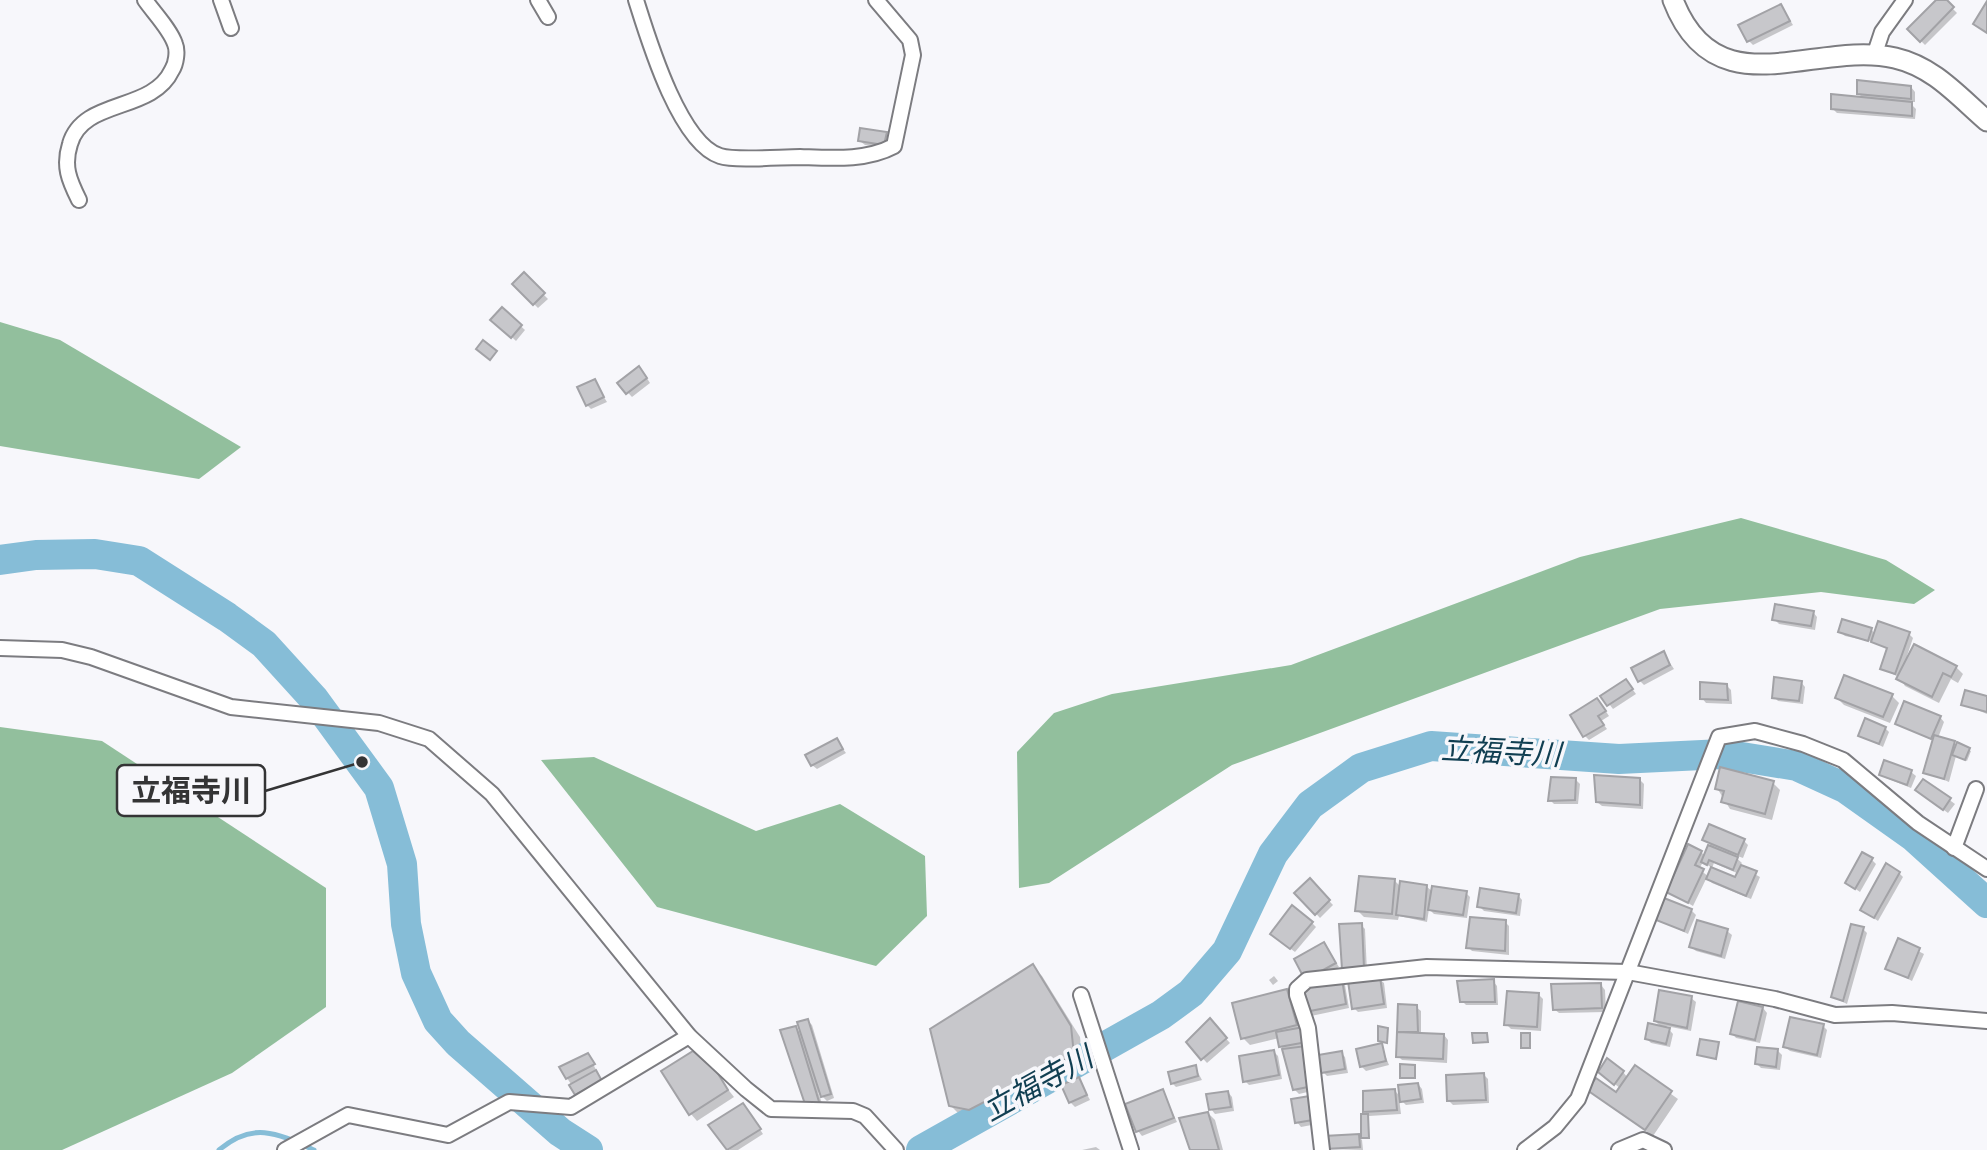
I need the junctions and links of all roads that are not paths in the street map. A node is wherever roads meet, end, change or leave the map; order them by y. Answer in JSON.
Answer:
{"nodes":[{"id":1,"x":145,"y":0,"type":"edge"},
{"id":2,"x":221,"y":0,"type":"edge"},
{"id":3,"x":538,"y":0,"type":"edge"},
{"id":4,"x":636,"y":0,"type":"edge"},
{"id":5,"x":876,"y":0,"type":"edge"},
{"id":6,"x":1673,"y":0,"type":"edge"},
{"id":7,"x":1905,"y":0,"type":"edge"},
{"id":8,"x":548,"y":17,"type":"dead end"},
{"id":9,"x":231,"y":28,"type":"dead end"},
{"id":10,"x":1874,"y":56,"type":"junction"},
{"id":11,"x":1987,"y":121,"type":"edge"},
{"id":12,"x":79,"y":200,"type":"dead end"},
{"id":13,"x":0,"y":648,"type":"edge"},
{"id":14,"x":1976,"y":789,"type":"dead end"},
{"id":15,"x":1954,"y":848,"type":"junction"},
{"id":16,"x":1987,"y":869,"type":"edge"},
{"id":17,"x":1628,"y":972,"type":"junction"},
{"id":18,"x":1082,"y":995,"type":"dead end"},
{"id":19,"x":1987,"y":1021,"type":"edge"},
{"id":20,"x":688,"y":1036,"type":"junction"},
{"id":21,"x":286,"y":1149,"type":"edge"},
{"id":22,"x":896,"y":1150,"type":"edge"},
{"id":23,"x":1130,"y":1150,"type":"edge"},
{"id":24,"x":1322,"y":1150,"type":"edge"},
{"id":25,"x":1525,"y":1150,"type":"edge"},
{"id":26,"x":1619,"y":1150,"type":"edge"},
{"id":27,"x":1664,"y":1150,"type":"edge"}],
"edges":[{"from":1,"to":12,"type":"street"},
{"from":2,"to":9,"type":"street"},
{"from":3,"to":8,"type":"street"},
{"from":4,"to":5,"type":"street"},
{"from":6,"to":10,"type":"main road"},
{"from":7,"to":10,"type":"street"},
{"from":10,"to":11,"type":"main road"},
{"from":13,"to":20,"type":"street"},
{"from":14,"to":15,"type":"street"},
{"from":15,"to":16,"type":"street"},
{"from":15,"to":17,"type":"street"},
{"from":17,"to":19,"type":"street"},
{"from":17,"to":24,"type":"street"},
{"from":17,"to":25,"type":"street"},
{"from":18,"to":23,"type":"street"},
{"from":20,"to":21,"type":"street"},
{"from":20,"to":22,"type":"street"},
{"from":26,"to":27,"type":"street"}]}
